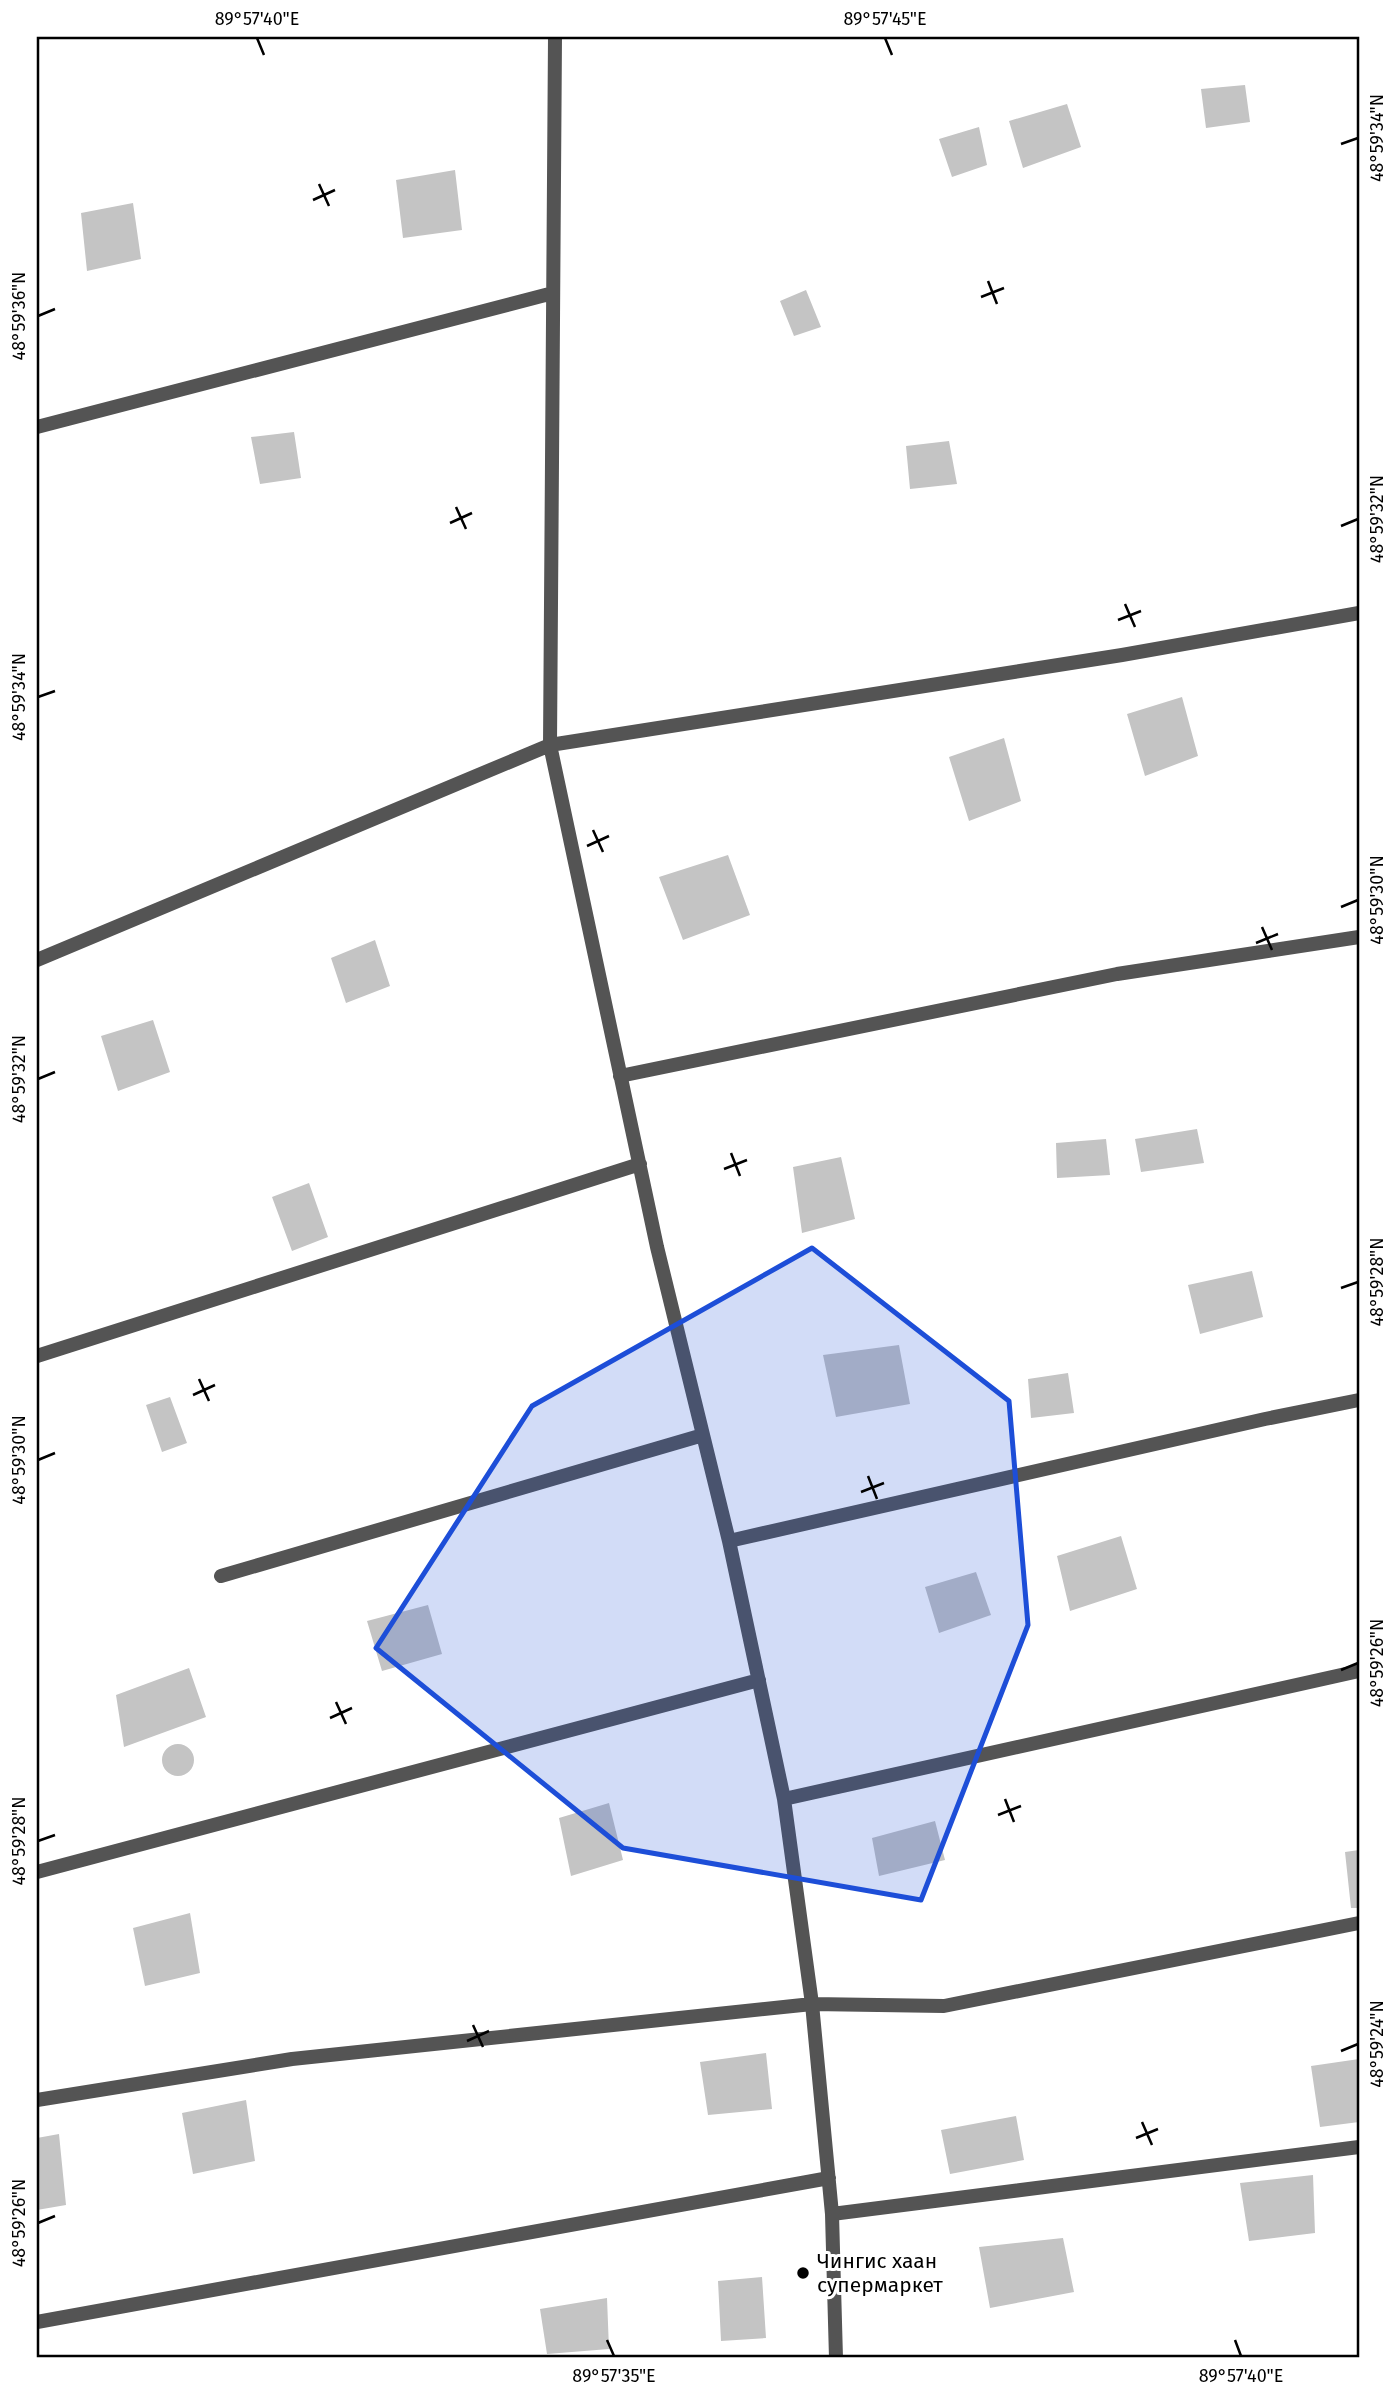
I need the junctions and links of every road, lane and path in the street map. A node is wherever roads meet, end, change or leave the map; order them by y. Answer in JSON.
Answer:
{"nodes":[{"id":1,"x":555,"y":37,"type":"edge"},
{"id":2,"x":553,"y":293,"type":"junction"},
{"id":3,"x":37,"y":428,"type":"edge"},
{"id":4,"x":1359,"y":613,"type":"edge"},
{"id":5,"x":550,"y":744,"type":"junction"},
{"id":6,"x":1359,"y":937,"type":"edge"},
{"id":7,"x":37,"y":960,"type":"edge"},
{"id":8,"x":620,"y":1076,"type":"junction"},
{"id":9,"x":639,"y":1164,"type":"junction"},
{"id":10,"x":37,"y":1356,"type":"edge"},
{"id":11,"x":1359,"y":1400,"type":"edge"},
{"id":12,"x":703,"y":1435,"type":"junction"},
{"id":13,"x":729,"y":1541,"type":"junction"},
{"id":14,"x":221,"y":1576,"type":"dead end"},
{"id":15,"x":1359,"y":1671,"type":"edge"},
{"id":16,"x":759,"y":1680,"type":"junction"},
{"id":17,"x":784,"y":1799,"type":"junction"},
{"id":18,"x":37,"y":1872,"type":"edge"},
{"id":19,"x":1359,"y":1923,"type":"edge"},
{"id":20,"x":813,"y":2004,"type":"junction"},
{"id":21,"x":37,"y":2100,"type":"edge"},
{"id":22,"x":1359,"y":2147,"type":"edge"},
{"id":23,"x":829,"y":2178,"type":"junction"},
{"id":24,"x":832,"y":2214,"type":"junction"},
{"id":25,"x":37,"y":2322,"type":"edge"},
{"id":26,"x":836,"y":2358,"type":"edge"}],
"edges":[{"from":1,"to":2,"type":"street"},
{"from":2,"to":3,"type":"street"},
{"from":2,"to":5,"type":"street"},
{"from":4,"to":5,"type":"street"},
{"from":5,"to":7,"type":"street"},
{"from":5,"to":8,"type":"street"},
{"from":6,"to":8,"type":"street"},
{"from":8,"to":9,"type":"street"},
{"from":9,"to":10,"type":"street"},
{"from":9,"to":12,"type":"street"},
{"from":11,"to":13,"type":"street"},
{"from":12,"to":13,"type":"street"},
{"from":12,"to":14,"type":"street"},
{"from":13,"to":16,"type":"street"},
{"from":15,"to":17,"type":"street"},
{"from":16,"to":17,"type":"street"},
{"from":16,"to":18,"type":"street"},
{"from":17,"to":20,"type":"street"},
{"from":19,"to":20,"type":"street"},
{"from":20,"to":21,"type":"street"},
{"from":20,"to":23,"type":"street"},
{"from":22,"to":24,"type":"street"},
{"from":23,"to":24,"type":"street"},
{"from":23,"to":25,"type":"street"},
{"from":24,"to":26,"type":"street"}]}
